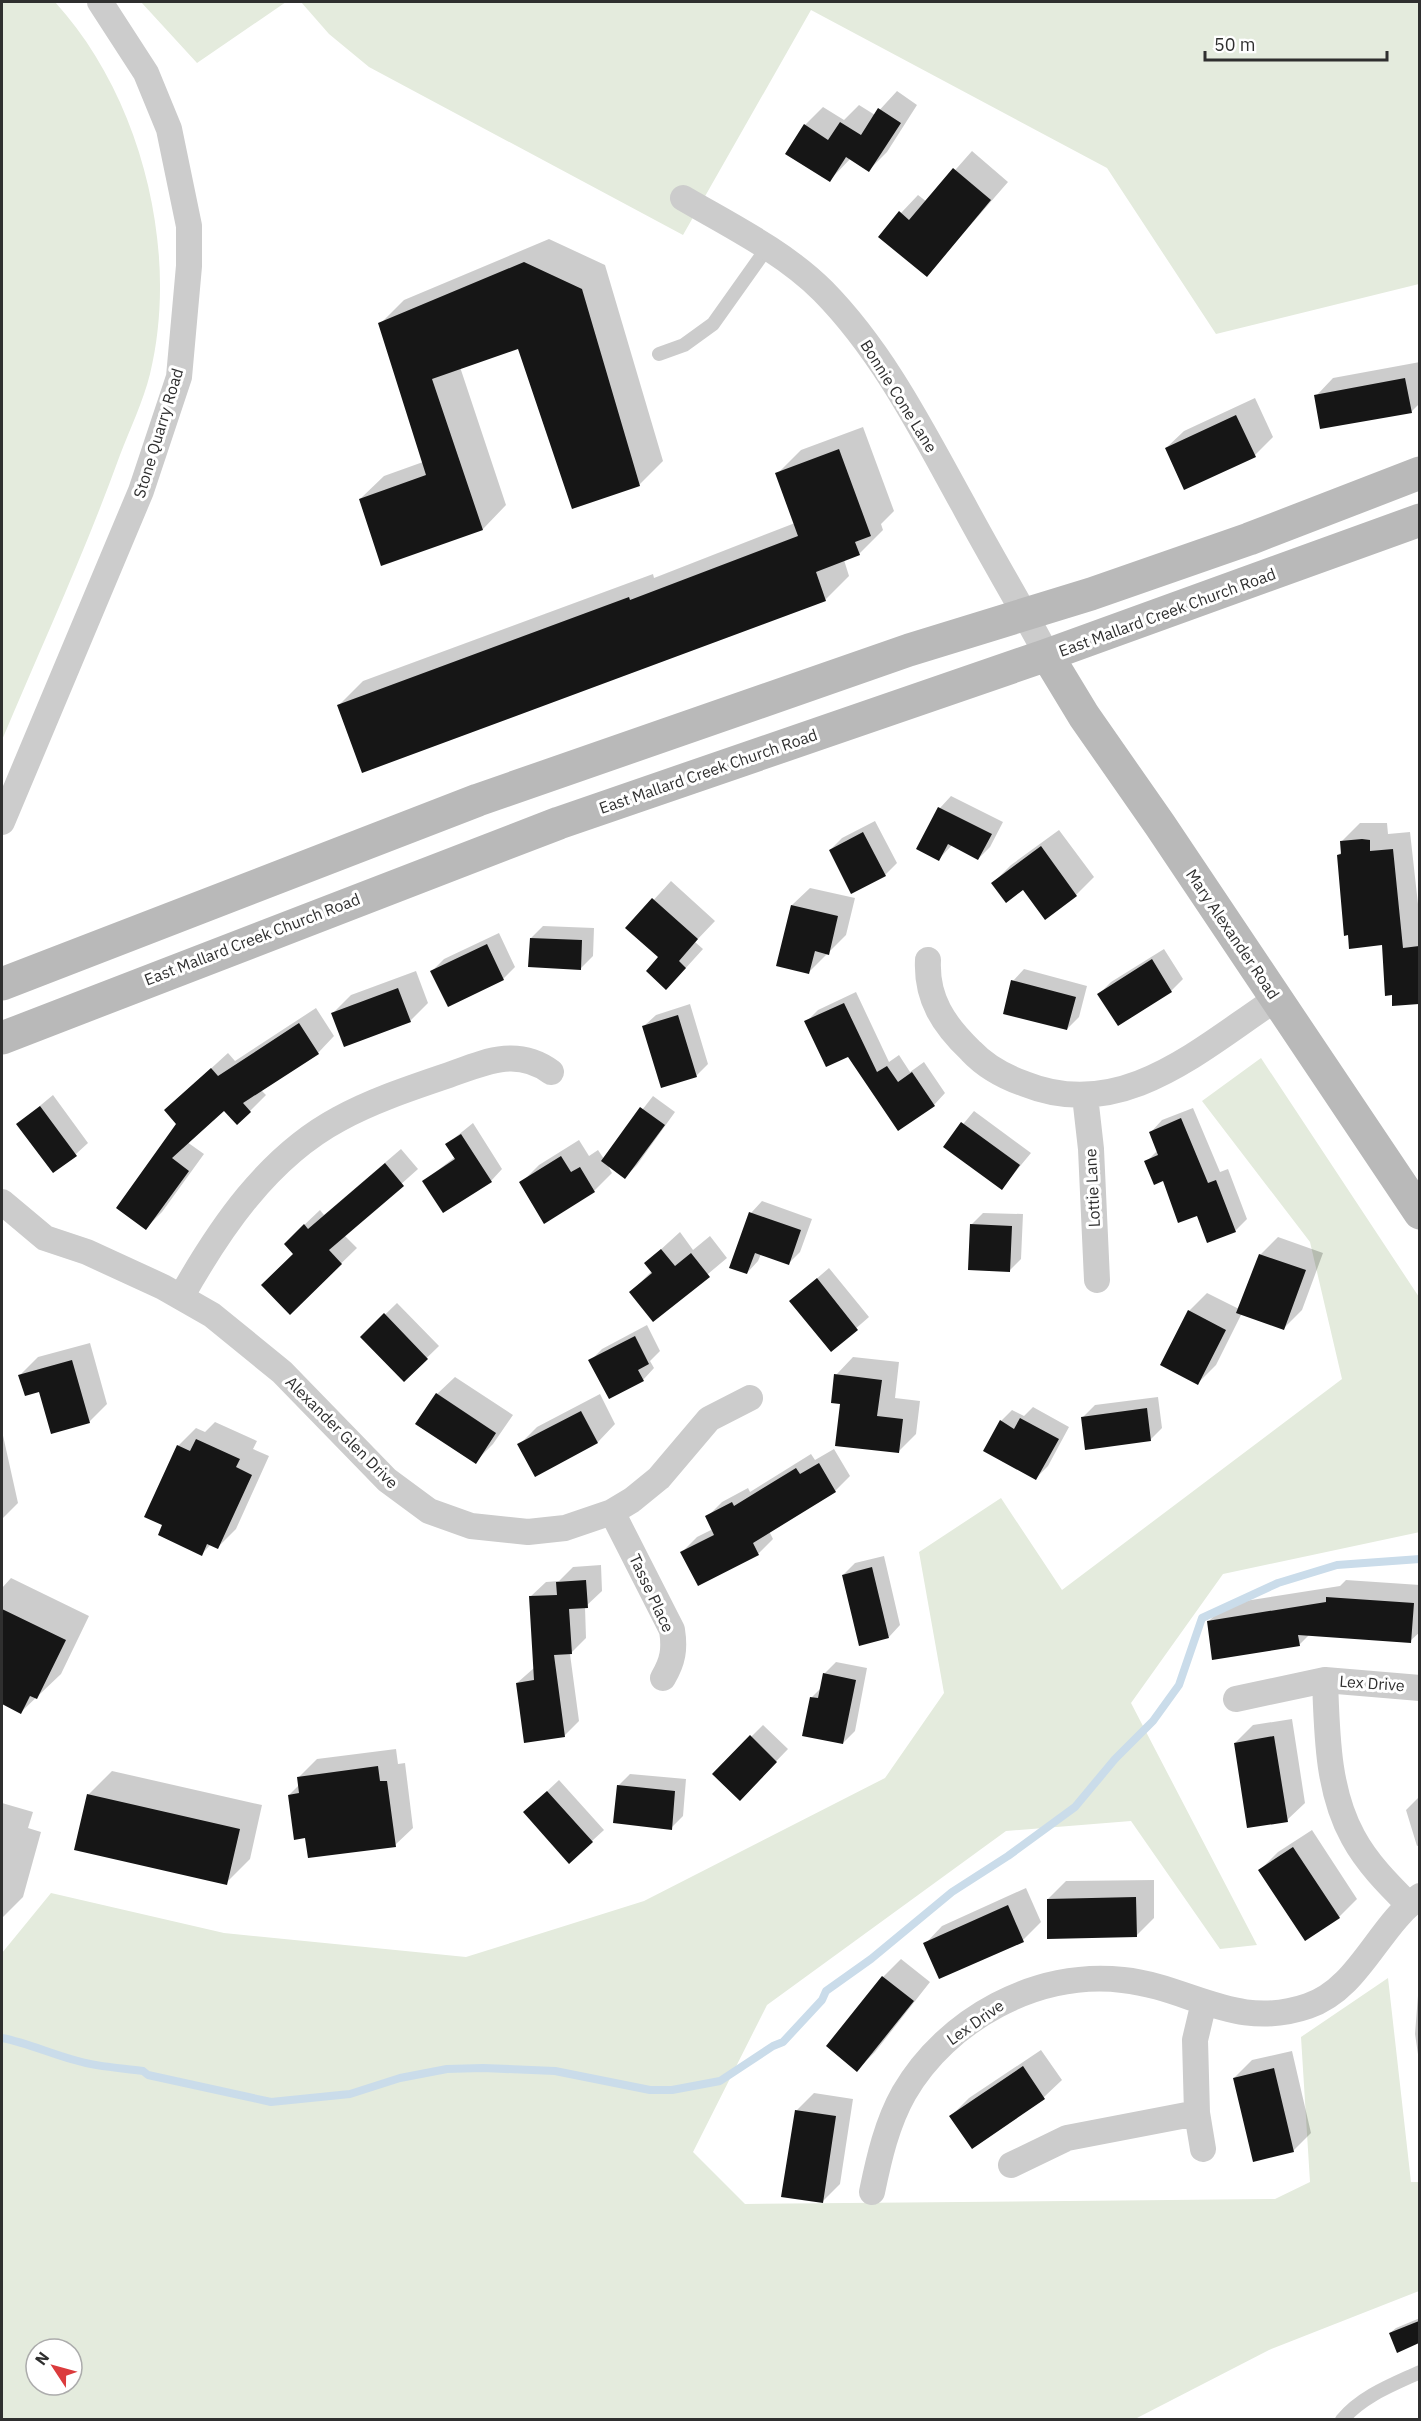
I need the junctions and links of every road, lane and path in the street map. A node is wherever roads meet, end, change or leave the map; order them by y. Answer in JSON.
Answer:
{"nodes":[{"id":1,"x":100,"y":2,"type":"edge"},
{"id":2,"x":683,"y":198,"type":"dead end"},
{"id":3,"x":767,"y":248,"type":"junction"},
{"id":4,"x":658,"y":354,"type":"dead end"},
{"id":5,"x":1419,"y":474,"type":"edge"},
{"id":6,"x":1419,"y":520,"type":"edge"},
{"id":7,"x":1025,"y":615,"type":"junction"},
{"id":8,"x":1047,"y":655,"type":"junction"},
{"id":9,"x":2,"y":822,"type":"edge"},
{"id":10,"x":928,"y":960,"type":"dead end"},
{"id":11,"x":2,"y":984,"type":"edge"},
{"id":12,"x":1276,"y":999,"type":"junction"},
{"id":13,"x":2,"y":1038,"type":"edge"},
{"id":14,"x":551,"y":1072,"type":"dead end"},
{"id":15,"x":1085,"y":1096,"type":"junction"},
{"id":16,"x":2,"y":1202,"type":"edge"},
{"id":17,"x":1419,"y":1213,"type":"edge"},
{"id":18,"x":1096,"y":1280,"type":"dead end"},
{"id":19,"x":181,"y":1296,"type":"junction"},
{"id":20,"x":750,"y":1398,"type":"dead end"},
{"id":21,"x":612,"y":1512,"type":"junction"},
{"id":22,"x":663,"y":1678,"type":"dead end"},
{"id":23,"x":1325,"y":1680,"type":"junction"},
{"id":24,"x":1419,"y":1688,"type":"edge"},
{"id":25,"x":1236,"y":1699,"type":"dead end"},
{"id":26,"x":1414,"y":1900,"type":"edge"},
{"id":27,"x":1204,"y":2002,"type":"junction"},
{"id":28,"x":1197,"y":2114,"type":"junction"},
{"id":29,"x":1203,"y":2149,"type":"dead end"},
{"id":30,"x":1011,"y":2165,"type":"dead end"},
{"id":31,"x":872,"y":2192,"type":"dead end"},
{"id":32,"x":1419,"y":2372,"type":"edge"},
{"id":33,"x":1342,"y":2420,"type":"edge"}],
"edges":[{"from":1,"to":9,"type":"street","name":"Stone Quarry Road"},
{"from":2,"to":3,"type":"street","name":"Bonnie Cone Lane"},
{"from":3,"to":4,"type":"lane"},
{"from":3,"to":7,"type":"street","name":"Bonnie Cone Lane"},
{"from":5,"to":7,"type":"main road"},
{"from":6,"to":8,"type":"main road","name":"East Mallard Creek Church Road"},
{"from":7,"to":8,"type":"street","name":"Bonnie Cone Lane"},
{"from":7,"to":11,"type":"main road"},
{"from":8,"to":12,"type":"main road","name":"Mary Alexander Road"},
{"from":8,"to":13,"type":"main road","name":"East Mallard Creek Church Road"},
{"from":10,"to":15,"type":"street"},
{"from":12,"to":15,"type":"street"},
{"from":12,"to":17,"type":"main road","name":"Mary Alexander Road"},
{"from":14,"to":19,"type":"street"},
{"from":15,"to":18,"type":"street","name":"Lottie Lane"},
{"from":16,"to":19,"type":"street","name":"Alexander Glen Drive"},
{"from":19,"to":21,"type":"street","name":"Alexander Glen Drive"},
{"from":20,"to":21,"type":"street","name":"Alexander Glen Drive"},
{"from":21,"to":22,"type":"street","name":"Tasse Place"},
{"from":23,"to":24,"type":"street","name":"Lex Drive"},
{"from":23,"to":25,"type":"street","name":"Lex Drive"},
{"from":23,"to":26,"type":"street","name":"Lex Drive"},
{"from":26,"to":27,"type":"street","name":"Lex Drive"},
{"from":27,"to":28,"type":"street"},
{"from":27,"to":31,"type":"street","name":"Lex Drive"},
{"from":28,"to":29,"type":"street"},
{"from":28,"to":30,"type":"street"},
{"from":32,"to":33,"type":"lane"}]}
